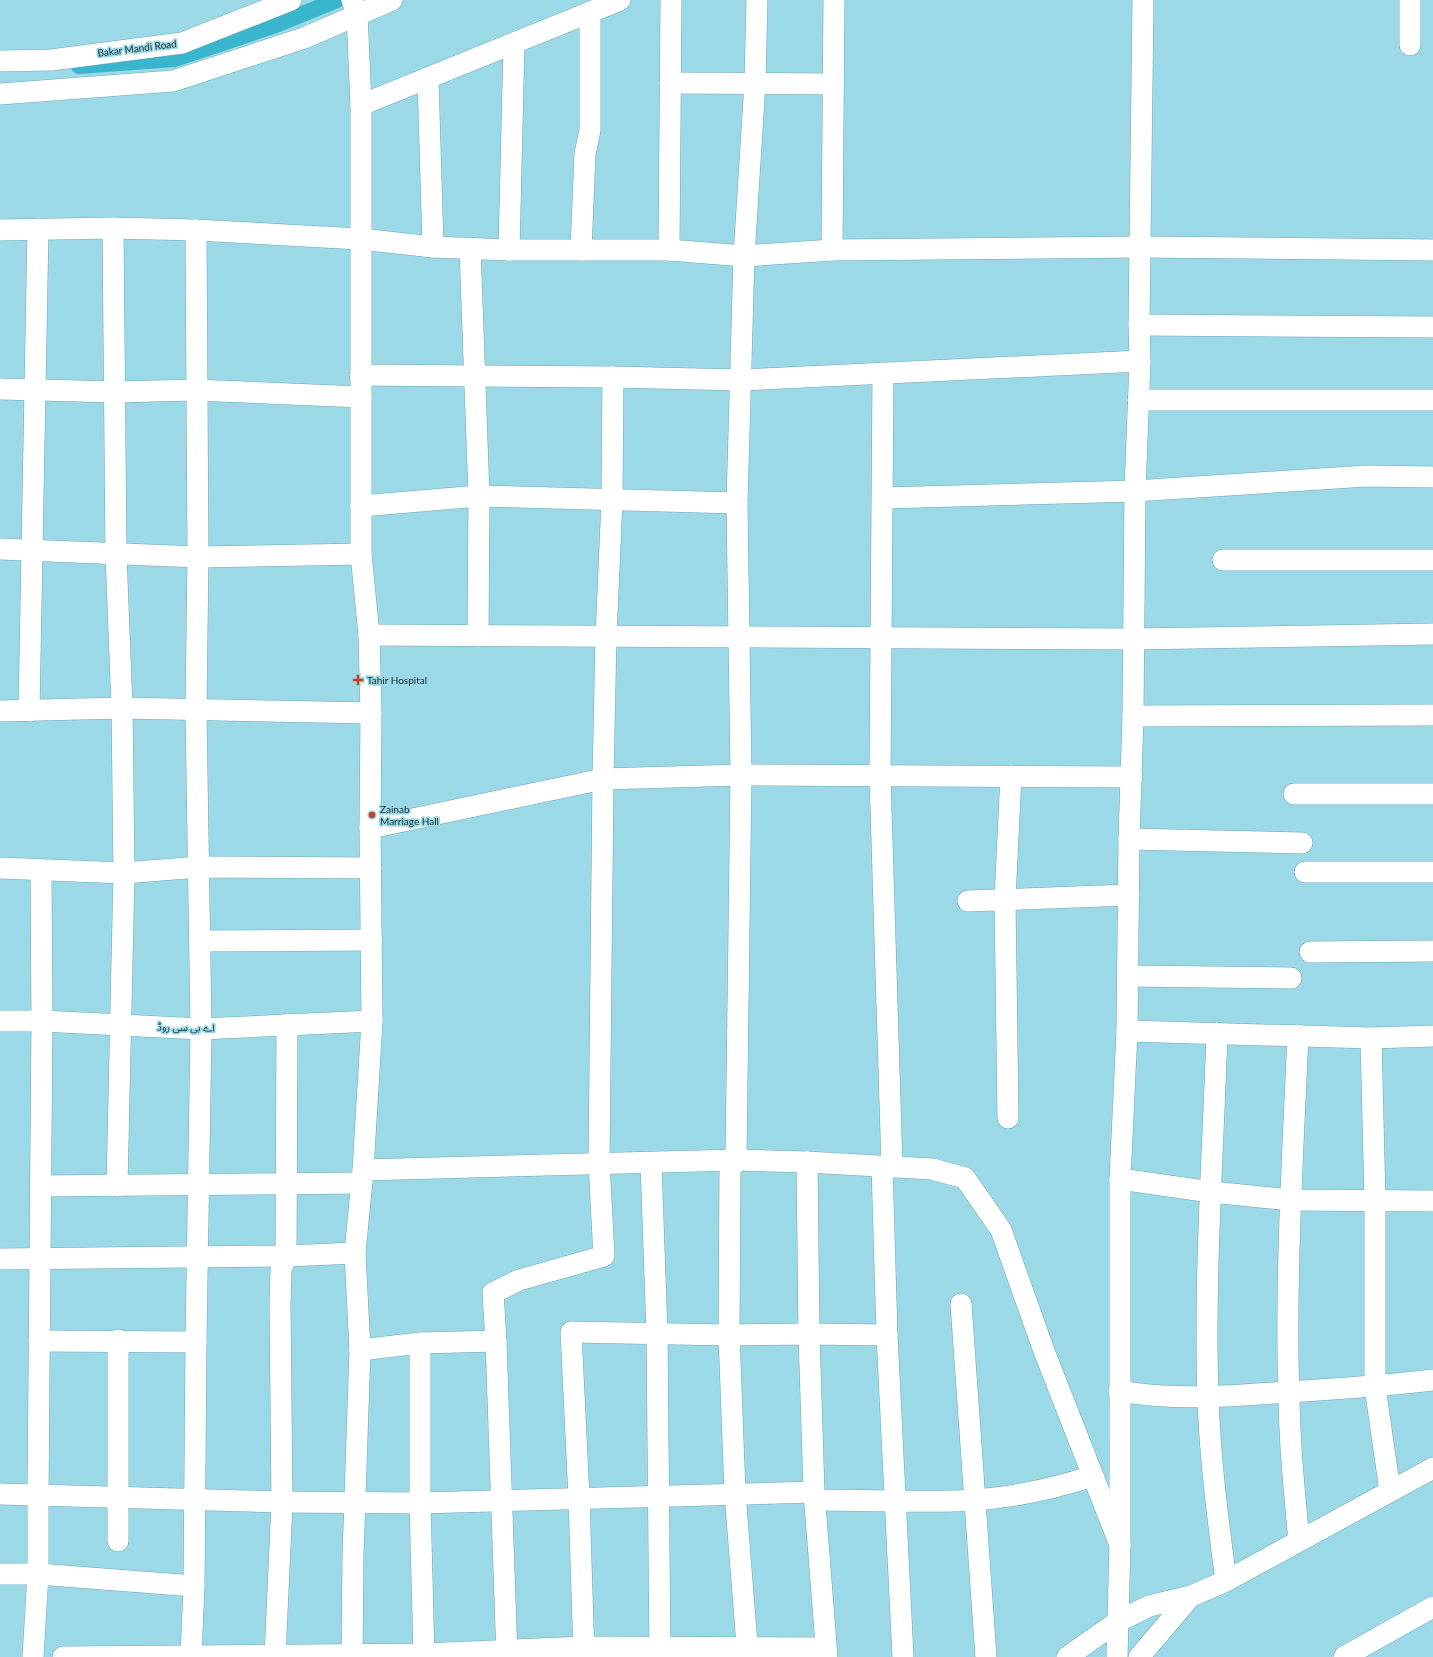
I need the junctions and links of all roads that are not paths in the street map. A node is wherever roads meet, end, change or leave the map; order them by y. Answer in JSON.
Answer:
{"nodes":[{"id":1,"x":291,"y":0,"type":"edge"},
{"id":2,"x":392,"y":0,"type":"edge"},
{"id":3,"x":620,"y":0,"type":"edge"},
{"id":4,"x":672,"y":0,"type":"edge"},
{"id":5,"x":757,"y":0,"type":"edge"},
{"id":6,"x":834,"y":0,"type":"edge"},
{"id":7,"x":1143,"y":0,"type":"edge"},
{"id":8,"x":1410,"y":0,"type":"edge"},
{"id":9,"x":355,"y":7,"type":"edge"},
{"id":10,"x":590,"y":12,"type":"junction"},
{"id":11,"x":514,"y":44,"type":"junction"},
{"id":12,"x":1410,"y":45,"type":"dead end"},
{"id":13,"x":0,"y":61,"type":"edge"},
{"id":14,"x":428,"y":78,"type":"junction"},
{"id":15,"x":670,"y":83,"type":"junction"},
{"id":16,"x":755,"y":83,"type":"junction"},
{"id":17,"x":833,"y":84,"type":"junction"},
{"id":18,"x":0,"y":94,"type":"edge"},
{"id":19,"x":361,"y":105,"type":"junction"},
{"id":20,"x":113,"y":228,"type":"junction"},
{"id":21,"x":38,"y":229,"type":"junction"},
{"id":22,"x":0,"y":230,"type":"edge"},
{"id":23,"x":196,"y":230,"type":"junction"},
{"id":24,"x":360,"y":239,"type":"junction"},
{"id":25,"x":433,"y":247,"type":"junction"},
{"id":26,"x":1140,"y":247,"type":"junction"},
{"id":27,"x":470,"y":248,"type":"junction"},
{"id":28,"x":509,"y":250,"type":"junction"},
{"id":29,"x":582,"y":250,"type":"junction"},
{"id":30,"x":669,"y":250,"type":"junction"},
{"id":31,"x":832,"y":250,"type":"junction"},
{"id":32,"x":1433,"y":250,"type":"edge"},
{"id":33,"x":744,"y":256,"type":"junction"},
{"id":34,"x":1139,"y":325,"type":"junction"},
{"id":35,"x":1433,"y":328,"type":"edge"},
{"id":36,"x":1140,"y":361,"type":"junction"},
{"id":37,"x":883,"y":373,"type":"junction"},
{"id":38,"x":360,"y":375,"type":"junction"},
{"id":39,"x":475,"y":376,"type":"junction"},
{"id":40,"x":613,"y":377,"type":"junction"},
{"id":41,"x":741,"y":380,"type":"junction"},
{"id":42,"x":0,"y":388,"type":"edge"},
{"id":43,"x":34,"y":389,"type":"junction"},
{"id":44,"x":195,"y":390,"type":"junction"},
{"id":45,"x":116,"y":392,"type":"junction"},
{"id":46,"x":361,"y":397,"type":"junction"},
{"id":47,"x":1138,"y":400,"type":"junction"},
{"id":48,"x":1433,"y":400,"type":"edge"},
{"id":49,"x":1433,"y":477,"type":"edge"},
{"id":50,"x":1135,"y":491,"type":"junction"},
{"id":51,"x":479,"y":496,"type":"junction"},
{"id":52,"x":884,"y":498,"type":"junction"},
{"id":53,"x":612,"y":500,"type":"junction"},
{"id":54,"x":737,"y":503,"type":"junction"},
{"id":55,"x":361,"y":506,"type":"junction"},
{"id":56,"x":0,"y":549,"type":"edge"},
{"id":57,"x":31,"y":551,"type":"junction"},
{"id":58,"x":116,"y":554,"type":"junction"},
{"id":59,"x":361,"y":554,"type":"junction"},
{"id":60,"x":198,"y":557,"type":"junction"},
{"id":61,"x":1223,"y":560,"type":"dead end"},
{"id":62,"x":1433,"y":560,"type":"edge"},
{"id":63,"x":1433,"y":634,"type":"edge"},
{"id":64,"x":369,"y":635,"type":"junction"},
{"id":65,"x":478,"y":636,"type":"junction"},
{"id":66,"x":739,"y":636,"type":"junction"},
{"id":67,"x":606,"y":637,"type":"junction"},
{"id":68,"x":881,"y":637,"type":"junction"},
{"id":69,"x":1133,"y":639,"type":"junction"},
{"id":70,"x":122,"y":708,"type":"junction"},
{"id":71,"x":196,"y":710,"type":"junction"},
{"id":72,"x":0,"y":711,"type":"edge"},
{"id":73,"x":29,"y":711,"type":"junction"},
{"id":74,"x":371,"y":713,"type":"junction"},
{"id":75,"x":1433,"y":715,"type":"edge"},
{"id":76,"x":1133,"y":716,"type":"junction"},
{"id":77,"x":741,"y":775,"type":"junction"},
{"id":78,"x":880,"y":776,"type":"junction"},
{"id":79,"x":1011,"y":776,"type":"junction"},
{"id":80,"x":1132,"y":776,"type":"junction"},
{"id":81,"x":603,"y":779,"type":"junction"},
{"id":82,"x":1294,"y":794,"type":"dead end"},
{"id":83,"x":1433,"y":794,"type":"edge"},
{"id":84,"x":370,"y":828,"type":"junction"},
{"id":85,"x":1129,"y":839,"type":"junction"},
{"id":86,"x":1302,"y":843,"type":"dead end"},
{"id":87,"x":199,"y":866,"type":"junction"},
{"id":88,"x":0,"y":868,"type":"edge"},
{"id":89,"x":372,"y":868,"type":"junction"},
{"id":90,"x":42,"y":871,"type":"junction"},
{"id":91,"x":1306,"y":872,"type":"dead end"},
{"id":92,"x":1433,"y":872,"type":"edge"},
{"id":93,"x":124,"y":873,"type":"junction"},
{"id":94,"x":1129,"y":895,"type":"junction"},
{"id":95,"x":1005,"y":899,"type":"junction"},
{"id":96,"x":968,"y":900,"type":"dead end"},
{"id":97,"x":372,"y":940,"type":"junction"},
{"id":98,"x":200,"y":941,"type":"junction"},
{"id":99,"x":1433,"y":951,"type":"edge"},
{"id":100,"x":1310,"y":952,"type":"dead end"},
{"id":101,"x":1128,"y":976,"type":"junction"},
{"id":102,"x":1291,"y":978,"type":"dead end"},
{"id":103,"x":42,"y":1020,"type":"junction"},
{"id":104,"x":0,"y":1021,"type":"edge"},
{"id":105,"x":372,"y":1021,"type":"junction"},
{"id":106,"x":287,"y":1024,"type":"junction"},
{"id":107,"x":122,"y":1025,"type":"junction"},
{"id":108,"x":201,"y":1029,"type":"junction"},
{"id":109,"x":1127,"y":1031,"type":"junction"},
{"id":110,"x":1217,"y":1033,"type":"junction"},
{"id":111,"x":1298,"y":1035,"type":"junction"},
{"id":112,"x":1433,"y":1036,"type":"edge"},
{"id":113,"x":1371,"y":1038,"type":"junction"},
{"id":114,"x":1008,"y":1118,"type":"dead end"},
{"id":115,"x":736,"y":1160,"type":"junction"},
{"id":116,"x":807,"y":1162,"type":"junction"},
{"id":117,"x":599,"y":1163,"type":"junction"},
{"id":118,"x":651,"y":1164,"type":"junction"},
{"id":119,"x":887,"y":1166,"type":"junction"},
{"id":120,"x":362,"y":1176,"type":"junction"},
{"id":121,"x":1120,"y":1179,"type":"junction"},
{"id":122,"x":286,"y":1183,"type":"junction"},
{"id":123,"x":199,"y":1185,"type":"junction"},
{"id":124,"x":40,"y":1186,"type":"junction"},
{"id":125,"x":117,"y":1186,"type":"junction"},
{"id":126,"x":1211,"y":1192,"type":"junction"},
{"id":127,"x":1291,"y":1200,"type":"junction"},
{"id":128,"x":1374,"y":1201,"type":"junction"},
{"id":129,"x":1433,"y":1201,"type":"edge"},
{"id":130,"x":355,"y":1253,"type":"junction"},
{"id":131,"x":286,"y":1256,"type":"junction"},
{"id":132,"x":198,"y":1257,"type":"junction"},
{"id":133,"x":0,"y":1259,"type":"edge"},
{"id":134,"x":40,"y":1260,"type":"junction"},
{"id":135,"x":961,"y":1304,"type":"dead end"},
{"id":136,"x":657,"y":1333,"type":"junction"},
{"id":137,"x":809,"y":1334,"type":"junction"},
{"id":138,"x":729,"y":1335,"type":"junction"},
{"id":139,"x":887,"y":1335,"type":"junction"},
{"id":140,"x":118,"y":1340,"type":"junction"},
{"id":141,"x":39,"y":1341,"type":"junction"},
{"id":142,"x":496,"y":1341,"type":"junction"},
{"id":143,"x":196,"y":1342,"type":"junction"},
{"id":144,"x":420,"y":1343,"type":"junction"},
{"id":145,"x":360,"y":1350,"type":"junction"},
{"id":146,"x":1433,"y":1380,"type":"edge"},
{"id":147,"x":1375,"y":1387,"type":"junction"},
{"id":148,"x":1119,"y":1391,"type":"junction"},
{"id":149,"x":1290,"y":1392,"type":"junction"},
{"id":150,"x":1208,"y":1398,"type":"junction"},
{"id":151,"x":1433,"y":1468,"type":"edge"},
{"id":152,"x":1093,"y":1476,"type":"junction"},
{"id":153,"x":1390,"y":1491,"type":"junction"},
{"id":154,"x":735,"y":1493,"type":"junction"},
{"id":155,"x":0,"y":1494,"type":"edge"},
{"id":156,"x":38,"y":1496,"type":"junction"},
{"id":157,"x":815,"y":1496,"type":"junction"},
{"id":158,"x":659,"y":1497,"type":"junction"},
{"id":159,"x":118,"y":1498,"type":"junction"},
{"id":160,"x":579,"y":1498,"type":"junction"},
{"id":161,"x":501,"y":1499,"type":"junction"},
{"id":162,"x":975,"y":1499,"type":"junction"},
{"id":163,"x":195,"y":1500,"type":"junction"},
{"id":164,"x":896,"y":1501,"type":"junction"},
{"id":165,"x":282,"y":1502,"type":"junction"},
{"id":166,"x":354,"y":1502,"type":"junction"},
{"id":167,"x":420,"y":1503,"type":"junction"},
{"id":168,"x":118,"y":1540,"type":"dead end"},
{"id":169,"x":1299,"y":1541,"type":"junction"},
{"id":170,"x":1120,"y":1545,"type":"junction"},
{"id":171,"x":0,"y":1574,"type":"edge"},
{"id":172,"x":38,"y":1574,"type":"junction"},
{"id":173,"x":1226,"y":1581,"type":"junction"},
{"id":174,"x":194,"y":1586,"type":"junction"},
{"id":175,"x":1191,"y":1596,"type":"junction"},
{"id":176,"x":1433,"y":1607,"type":"edge"},
{"id":177,"x":1117,"y":1622,"type":"junction"},
{"id":178,"x":584,"y":1652,"type":"edge"},
{"id":179,"x":748,"y":1652,"type":"edge"},
{"id":180,"x":826,"y":1652,"type":"edge"},
{"id":181,"x":660,"y":1653,"type":"edge"},
{"id":182,"x":507,"y":1654,"type":"edge"},
{"id":183,"x":1356,"y":1654,"type":"edge"},
{"id":184,"x":112,"y":1656,"type":"edge"},
{"id":185,"x":191,"y":1656,"type":"edge"},
{"id":186,"x":275,"y":1656,"type":"edge"},
{"id":187,"x":352,"y":1656,"type":"edge"},
{"id":188,"x":424,"y":1656,"type":"edge"},
{"id":189,"x":33,"y":1657,"type":"edge"},
{"id":190,"x":63,"y":1657,"type":"edge"},
{"id":191,"x":903,"y":1657,"type":"edge"},
{"id":192,"x":986,"y":1657,"type":"edge"},
{"id":193,"x":1067,"y":1657,"type":"edge"},
{"id":194,"x":1117,"y":1657,"type":"edge"},
{"id":195,"x":1139,"y":1657,"type":"edge"}],
"edges":[{"from":1,"to":13,"type":"street","name":"Bakar Mandi Road"},
{"from":2,"to":9,"type":"street"},
{"from":3,"to":10,"type":"street"},
{"from":4,"to":15,"type":"street"},
{"from":5,"to":16,"type":"street"},
{"from":6,"to":17,"type":"street"},
{"from":7,"to":26,"type":"street"},
{"from":8,"to":12,"type":"street"},
{"from":9,"to":18,"type":"street"},
{"from":9,"to":19,"type":"street"},
{"from":10,"to":11,"type":"street"},
{"from":10,"to":29,"type":"street"},
{"from":11,"to":14,"type":"street"},
{"from":11,"to":28,"type":"street"},
{"from":14,"to":19,"type":"street"},
{"from":14,"to":25,"type":"street"},
{"from":15,"to":16,"type":"street"},
{"from":15,"to":30,"type":"street"},
{"from":16,"to":17,"type":"street"},
{"from":16,"to":33,"type":"street"},
{"from":17,"to":31,"type":"street"},
{"from":19,"to":24,"type":"street"},
{"from":20,"to":21,"type":"street"},
{"from":20,"to":23,"type":"street"},
{"from":20,"to":45,"type":"street"},
{"from":21,"to":22,"type":"street"},
{"from":21,"to":43,"type":"street"},
{"from":23,"to":24,"type":"street"},
{"from":23,"to":44,"type":"street"},
{"from":24,"to":25,"type":"street"},
{"from":24,"to":38,"type":"street"},
{"from":25,"to":27,"type":"street"},
{"from":26,"to":31,"type":"street"},
{"from":26,"to":32,"type":"street"},
{"from":26,"to":34,"type":"street"},
{"from":27,"to":28,"type":"street"},
{"from":27,"to":39,"type":"street"},
{"from":28,"to":29,"type":"street"},
{"from":29,"to":30,"type":"street"},
{"from":30,"to":33,"type":"street"},
{"from":31,"to":33,"type":"street"},
{"from":33,"to":41,"type":"street"},
{"from":34,"to":35,"type":"street"},
{"from":34,"to":36,"type":"street"},
{"from":36,"to":37,"type":"street"},
{"from":36,"to":47,"type":"street"},
{"from":37,"to":41,"type":"street"},
{"from":37,"to":52,"type":"street"},
{"from":38,"to":39,"type":"street"},
{"from":38,"to":46,"type":"street"},
{"from":39,"to":40,"type":"street"},
{"from":39,"to":51,"type":"street"},
{"from":40,"to":41,"type":"street"},
{"from":40,"to":53,"type":"street"},
{"from":41,"to":54,"type":"street"},
{"from":42,"to":43,"type":"street"},
{"from":43,"to":45,"type":"street"},
{"from":43,"to":57,"type":"street"},
{"from":44,"to":45,"type":"street"},
{"from":44,"to":46,"type":"street"},
{"from":44,"to":60,"type":"street"},
{"from":45,"to":58,"type":"street"},
{"from":46,"to":55,"type":"street"},
{"from":47,"to":48,"type":"street"},
{"from":47,"to":50,"type":"street"},
{"from":49,"to":50,"type":"street"},
{"from":50,"to":52,"type":"street"},
{"from":50,"to":69,"type":"street"},
{"from":51,"to":53,"type":"street"},
{"from":51,"to":55,"type":"street"},
{"from":51,"to":65,"type":"street"},
{"from":52,"to":68,"type":"street"},
{"from":53,"to":54,"type":"street"},
{"from":53,"to":67,"type":"street"},
{"from":54,"to":66,"type":"street"},
{"from":55,"to":59,"type":"street"},
{"from":56,"to":57,"type":"street"},
{"from":57,"to":58,"type":"street"},
{"from":57,"to":73,"type":"street"},
{"from":58,"to":60,"type":"street"},
{"from":58,"to":70,"type":"street"},
{"from":59,"to":60,"type":"street"},
{"from":59,"to":64,"type":"street"},
{"from":60,"to":71,"type":"street"},
{"from":61,"to":62,"type":"street"},
{"from":63,"to":69,"type":"street"},
{"from":64,"to":65,"type":"street"},
{"from":64,"to":74,"type":"street"},
{"from":65,"to":67,"type":"street"},
{"from":66,"to":67,"type":"street"},
{"from":66,"to":68,"type":"street"},
{"from":66,"to":77,"type":"street"},
{"from":67,"to":81,"type":"street"},
{"from":68,"to":69,"type":"street"},
{"from":68,"to":78,"type":"street"},
{"from":69,"to":76,"type":"street"},
{"from":70,"to":71,"type":"street"},
{"from":70,"to":73,"type":"street"},
{"from":70,"to":93,"type":"street"},
{"from":71,"to":74,"type":"street"},
{"from":71,"to":87,"type":"street"},
{"from":72,"to":73,"type":"street"},
{"from":74,"to":84,"type":"street"},
{"from":75,"to":76,"type":"street"},
{"from":76,"to":80,"type":"street"},
{"from":77,"to":78,"type":"street"},
{"from":77,"to":81,"type":"street"},
{"from":77,"to":115,"type":"street"},
{"from":78,"to":79,"type":"street"},
{"from":78,"to":119,"type":"street"},
{"from":79,"to":80,"type":"street"},
{"from":79,"to":95,"type":"street"},
{"from":80,"to":85,"type":"street"},
{"from":81,"to":84,"type":"street"},
{"from":81,"to":117,"type":"street"},
{"from":82,"to":83,"type":"street"},
{"from":84,"to":89,"type":"street"},
{"from":85,"to":86,"type":"street"},
{"from":85,"to":94,"type":"street"},
{"from":87,"to":89,"type":"street"},
{"from":87,"to":93,"type":"street"},
{"from":87,"to":98,"type":"street"},
{"from":88,"to":90,"type":"street"},
{"from":89,"to":97,"type":"street"},
{"from":90,"to":93,"type":"street"},
{"from":90,"to":103,"type":"street"},
{"from":91,"to":92,"type":"street"},
{"from":93,"to":107,"type":"street"},
{"from":94,"to":95,"type":"street"},
{"from":94,"to":101,"type":"street"},
{"from":95,"to":96,"type":"street"},
{"from":95,"to":114,"type":"street"},
{"from":97,"to":98,"type":"street"},
{"from":97,"to":105,"type":"street"},
{"from":98,"to":108,"type":"street"},
{"from":99,"to":100,"type":"street"},
{"from":101,"to":102,"type":"street"},
{"from":101,"to":109,"type":"street"},
{"from":103,"to":104,"type":"street","name":"اے بی سی روڈ"},
{"from":103,"to":107,"type":"street","name":"اے بی سی روڈ"},
{"from":103,"to":124,"type":"street"},
{"from":105,"to":106,"type":"street","name":"اے بی سی روڈ"},
{"from":105,"to":120,"type":"street"},
{"from":106,"to":108,"type":"street","name":"اے بی سی روڈ"},
{"from":106,"to":122,"type":"street"},
{"from":107,"to":108,"type":"street","name":"اے بی سی روڈ"},
{"from":107,"to":125,"type":"street"},
{"from":108,"to":123,"type":"street"},
{"from":109,"to":110,"type":"street"},
{"from":109,"to":121,"type":"street"},
{"from":110,"to":111,"type":"street"},
{"from":110,"to":126,"type":"street"},
{"from":111,"to":113,"type":"street"},
{"from":111,"to":127,"type":"street"},
{"from":112,"to":113,"type":"street"},
{"from":113,"to":128,"type":"street"},
{"from":115,"to":116,"type":"street"},
{"from":115,"to":118,"type":"street"},
{"from":115,"to":138,"type":"street"},
{"from":116,"to":119,"type":"street"},
{"from":116,"to":137,"type":"street"},
{"from":117,"to":118,"type":"street"},
{"from":117,"to":120,"type":"street"},
{"from":117,"to":142,"type":"street"},
{"from":118,"to":136,"type":"street"},
{"from":119,"to":139,"type":"street"},
{"from":119,"to":152,"type":"street"},
{"from":120,"to":122,"type":"street"},
{"from":120,"to":130,"type":"street"},
{"from":121,"to":126,"type":"street"},
{"from":121,"to":148,"type":"street"},
{"from":122,"to":123,"type":"street"},
{"from":122,"to":131,"type":"street"},
{"from":123,"to":125,"type":"street"},
{"from":123,"to":132,"type":"street"},
{"from":124,"to":125,"type":"street"},
{"from":124,"to":134,"type":"street"},
{"from":126,"to":127,"type":"street"},
{"from":126,"to":150,"type":"street"},
{"from":127,"to":128,"type":"street"},
{"from":127,"to":149,"type":"street"},
{"from":128,"to":129,"type":"street"},
{"from":128,"to":147,"type":"street"},
{"from":130,"to":131,"type":"street"},
{"from":130,"to":145,"type":"street"},
{"from":131,"to":132,"type":"street"},
{"from":131,"to":165,"type":"street"},
{"from":132,"to":134,"type":"street"},
{"from":132,"to":143,"type":"street"},
{"from":133,"to":134,"type":"street"},
{"from":134,"to":141,"type":"street"},
{"from":135,"to":162,"type":"street"},
{"from":136,"to":138,"type":"street"},
{"from":136,"to":158,"type":"street"},
{"from":136,"to":160,"type":"street"},
{"from":137,"to":138,"type":"street"},
{"from":137,"to":139,"type":"street"},
{"from":137,"to":157,"type":"street"},
{"from":138,"to":154,"type":"street"},
{"from":139,"to":164,"type":"street"},
{"from":140,"to":141,"type":"street"},
{"from":140,"to":143,"type":"street"},
{"from":140,"to":159,"type":"street"},
{"from":141,"to":156,"type":"street"},
{"from":142,"to":144,"type":"street"},
{"from":142,"to":161,"type":"street"},
{"from":143,"to":163,"type":"street"},
{"from":144,"to":145,"type":"street"},
{"from":144,"to":167,"type":"street"},
{"from":145,"to":166,"type":"street"},
{"from":146,"to":147,"type":"street"},
{"from":147,"to":149,"type":"street"},
{"from":147,"to":153,"type":"street"},
{"from":148,"to":150,"type":"street"},
{"from":148,"to":170,"type":"street"},
{"from":149,"to":150,"type":"street"},
{"from":149,"to":169,"type":"street"},
{"from":150,"to":173,"type":"street"},
{"from":151,"to":153,"type":"street"},
{"from":152,"to":162,"type":"street"},
{"from":152,"to":170,"type":"street"},
{"from":153,"to":169,"type":"street"},
{"from":154,"to":157,"type":"street"},
{"from":154,"to":158,"type":"street"},
{"from":154,"to":179,"type":"street"},
{"from":155,"to":156,"type":"street"},
{"from":156,"to":159,"type":"street"},
{"from":156,"to":172,"type":"street"},
{"from":157,"to":164,"type":"street"},
{"from":157,"to":180,"type":"street"},
{"from":158,"to":160,"type":"street"},
{"from":158,"to":181,"type":"street"},
{"from":159,"to":163,"type":"street"},
{"from":159,"to":168,"type":"street"},
{"from":160,"to":161,"type":"street"},
{"from":160,"to":178,"type":"street"},
{"from":161,"to":167,"type":"street"},
{"from":161,"to":182,"type":"street"},
{"from":162,"to":164,"type":"street"},
{"from":162,"to":192,"type":"street"},
{"from":163,"to":165,"type":"street"},
{"from":163,"to":174,"type":"street"},
{"from":164,"to":191,"type":"street"},
{"from":165,"to":166,"type":"street"},
{"from":165,"to":186,"type":"street"},
{"from":166,"to":167,"type":"street"},
{"from":166,"to":187,"type":"street"},
{"from":167,"to":188,"type":"street"},
{"from":169,"to":173,"type":"street"},
{"from":170,"to":177,"type":"street"},
{"from":171,"to":172,"type":"street"},
{"from":172,"to":174,"type":"street"},
{"from":172,"to":189,"type":"street"},
{"from":173,"to":175,"type":"street"},
{"from":174,"to":185,"type":"street"},
{"from":175,"to":177,"type":"street"},
{"from":175,"to":195,"type":"street"},
{"from":176,"to":183,"type":"street"},
{"from":177,"to":193,"type":"street"},
{"from":177,"to":194,"type":"street"},
{"from":178,"to":181,"type":"street"},
{"from":178,"to":182,"type":"street"},
{"from":179,"to":180,"type":"street"},
{"from":179,"to":181,"type":"street"},
{"from":182,"to":188,"type":"street"},
{"from":184,"to":185,"type":"street"},
{"from":184,"to":190,"type":"street"},
{"from":185,"to":186,"type":"street"},
{"from":186,"to":187,"type":"street"},
{"from":187,"to":188,"type":"street"}]}
